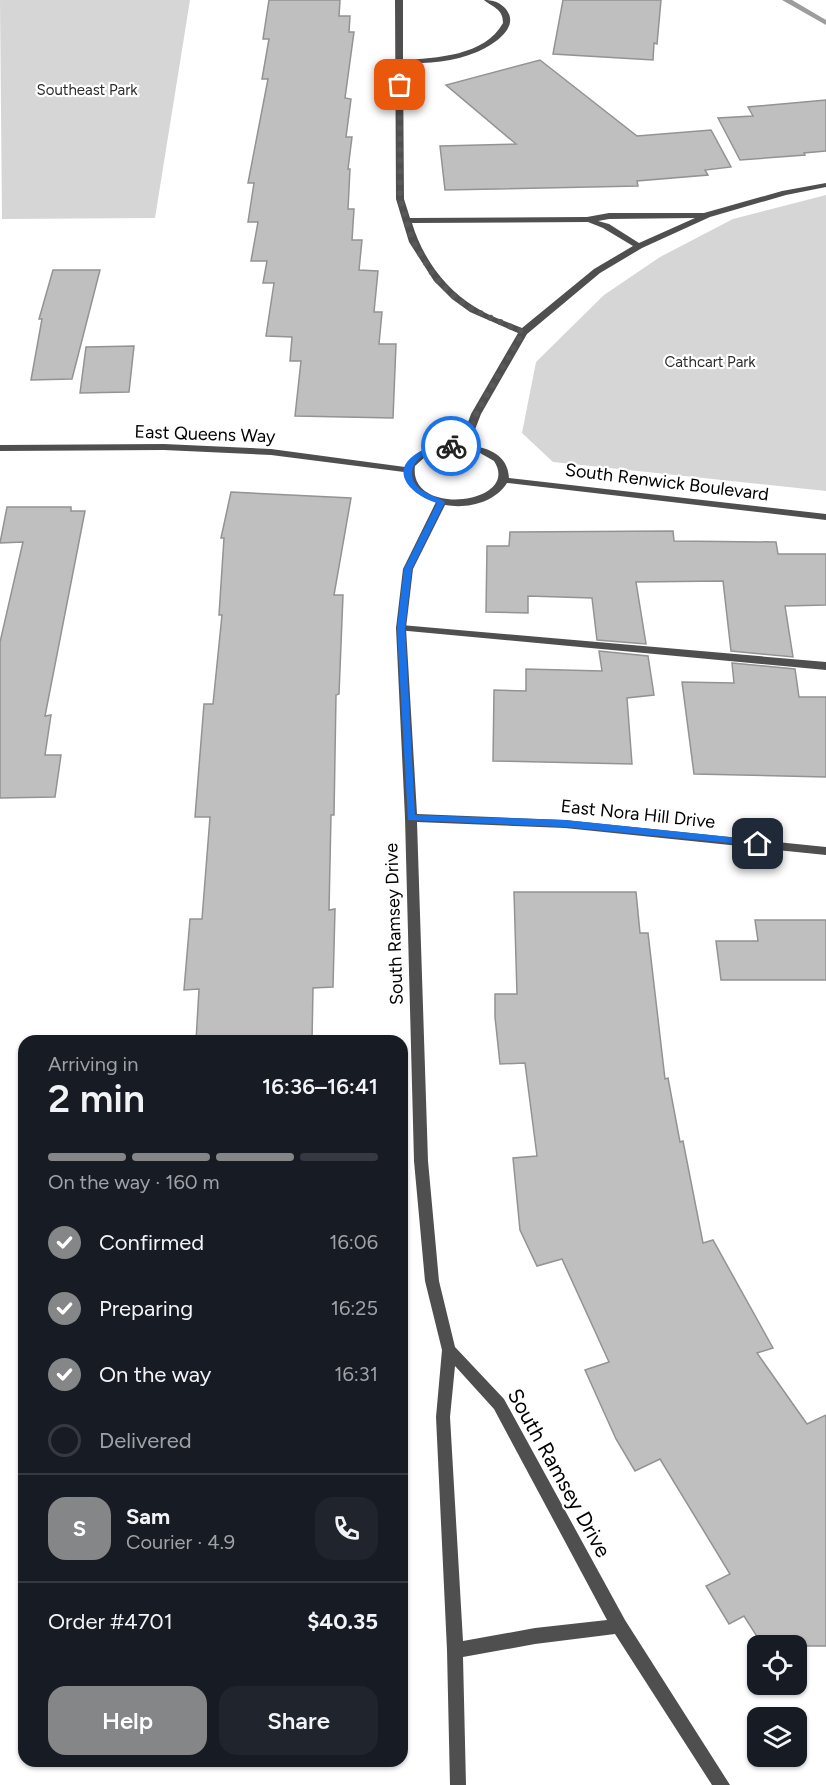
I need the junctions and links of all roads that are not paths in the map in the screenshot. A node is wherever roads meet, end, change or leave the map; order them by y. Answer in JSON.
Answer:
{"nodes":[{"id":1,"x":399,"y":0,"type":"edge"},
{"id":2,"x":488,"y":0,"type":"edge"},
{"id":3,"x":399,"y":62,"type":"junction"},
{"id":4,"x":826,"y":185,"type":"edge"},
{"id":5,"x":708,"y":215,"type":"junction"},
{"id":6,"x":587,"y":220,"type":"junction"},
{"id":7,"x":406,"y":221,"type":"junction"},
{"id":8,"x":639,"y":246,"type":"junction"},
{"id":9,"x":523,"y":332,"type":"junction"},
{"id":10,"x":464,"y":446,"type":"junction"},
{"id":11,"x":0,"y":448,"type":"edge"},
{"id":12,"x":408,"y":470,"type":"junction"},
{"id":13,"x":504,"y":480,"type":"junction"},
{"id":14,"x":441,"y":502,"type":"junction"},
{"id":15,"x":826,"y":517,"type":"edge"},
{"id":16,"x":401,"y":628,"type":"junction"},
{"id":17,"x":826,"y":666,"type":"edge"},
{"id":18,"x":411,"y":818,"type":"junction"},
{"id":19,"x":826,"y":851,"type":"edge"},
{"id":20,"x":449,"y":1350,"type":"junction"},
{"id":21,"x":620,"y":1626,"type":"junction"},
{"id":22,"x":455,"y":1650,"type":"junction"},
{"id":23,"x":458,"y":1785,"type":"edge"},
{"id":24,"x":722,"y":1785,"type":"edge"}],
"edges":[{"from":1,"to":3,"type":"street"},
{"from":2,"to":3,"type":"street"},
{"from":3,"to":7,"type":"street"},
{"from":4,"to":5,"type":"street"},
{"from":5,"to":6,"type":"street"},
{"from":5,"to":8,"type":"street"},
{"from":6,"to":7,"type":"street"},
{"from":6,"to":8,"type":"street"},
{"from":7,"to":9,"type":"street"},
{"from":8,"to":9,"type":"street"},
{"from":9,"to":10,"type":"street"},
{"from":10,"to":12,"type":"street"},
{"from":10,"to":13,"type":"street"},
{"from":11,"to":12,"type":"street","name":"East Queens Way"},
{"from":12,"to":14,"type":"street"},
{"from":13,"to":14,"type":"street"},
{"from":13,"to":15,"type":"street","name":"South Renwick Boulevard"},
{"from":14,"to":16,"type":"street","name":"South Ramsey Drive"},
{"from":16,"to":17,"type":"street"},
{"from":16,"to":18,"type":"street","name":"South Ramsey Drive"},
{"from":18,"to":19,"type":"street","name":"East Nora Hill Drive"},
{"from":18,"to":20,"type":"street","name":"South Ramsey Drive"},
{"from":20,"to":21,"type":"street","name":"South Ramsey Drive"},
{"from":20,"to":22,"type":"street","name":"South Ramsey Drive"},
{"from":21,"to":22,"type":"street"},
{"from":21,"to":24,"type":"street","name":"South Ramsey Drive"},
{"from":22,"to":23,"type":"street","name":"South Ramsey Drive"}]}
